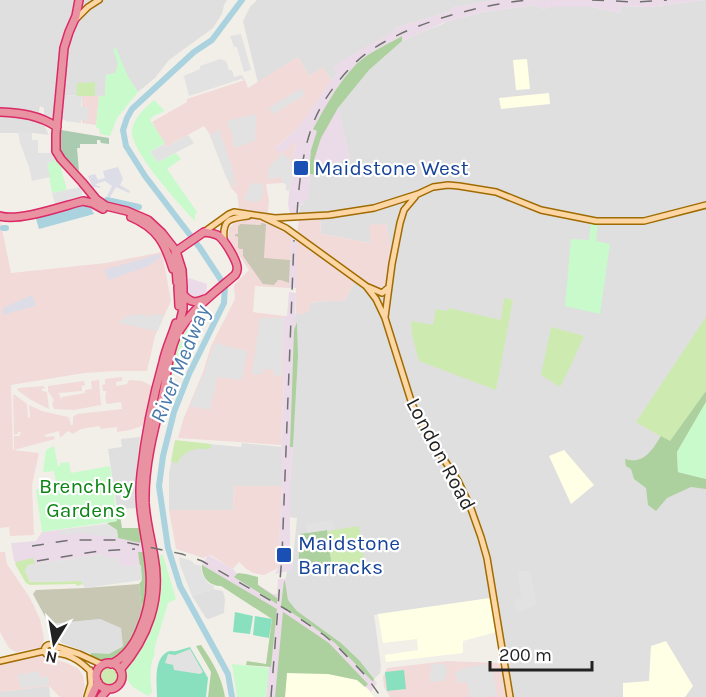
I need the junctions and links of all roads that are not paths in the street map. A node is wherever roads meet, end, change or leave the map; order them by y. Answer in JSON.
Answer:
{"nodes":[{"id":1,"x":99,"y":0,"type":"edge"},
{"id":2,"x":79,"y":1,"type":"edge"},
{"id":3,"x":88,"y":8,"type":"junction"},
{"id":4,"x":75,"y":20,"type":"junction"},
{"id":5,"x":0,"y":112,"type":"edge"},
{"id":6,"x":57,"y":127,"type":"junction"},
{"id":7,"x":85,"y":185,"type":"junction"},
{"id":8,"x":418,"y":194,"type":"junction"},
{"id":9,"x":399,"y":200,"type":"junction"},
{"id":10,"x":83,"y":201,"type":"junction"},
{"id":11,"x":706,"y":205,"type":"edge"},
{"id":12,"x":404,"y":210,"type":"junction"},
{"id":13,"x":252,"y":215,"type":"junction"},
{"id":14,"x":0,"y":216,"type":"edge"},
{"id":15,"x":263,"y":217,"type":"junction"},
{"id":16,"x":287,"y":218,"type":"junction"},
{"id":17,"x":286,"y":228,"type":"junction"},
{"id":18,"x":204,"y":232,"type":"junction"},
{"id":19,"x":224,"y":242,"type":"junction"},
{"id":20,"x":177,"y":250,"type":"junction"},
{"id":21,"x":177,"y":285,"type":"junction"},
{"id":22,"x":366,"y":286,"type":"junction"},
{"id":23,"x":389,"y":287,"type":"junction"},
{"id":24,"x":183,"y":295,"type":"junction"},
{"id":25,"x":211,"y":295,"type":"junction"},
{"id":26,"x":385,"y":318,"type":"junction"},
{"id":27,"x":177,"y":336,"type":"junction"},
{"id":28,"x":150,"y":435,"type":"junction"},
{"id":29,"x":54,"y":646,"type":"junction"},
{"id":30,"x":44,"y":651,"type":"junction"},
{"id":31,"x":54,"y":653,"type":"junction"},
{"id":32,"x":0,"y":661,"type":"edge"},
{"id":33,"x":111,"y":664,"type":"junction"},
{"id":34,"x":103,"y":665,"type":"junction"},
{"id":35,"x":90,"y":670,"type":"junction"},
{"id":36,"x":120,"y":670,"type":"junction"},
{"id":37,"x":97,"y":679,"type":"junction"},
{"id":38,"x":108,"y":689,"type":"junction"},
{"id":39,"x":89,"y":697,"type":"edge"},
{"id":40,"x":101,"y":697,"type":"edge"},
{"id":41,"x":510,"y":697,"type":"edge"}],
"edges":[{"from":1,"to":3,"type":"main road"},
{"from":2,"to":3,"type":"main road"},
{"from":2,"to":4,"type":"highway"},
{"from":3,"to":4,"type":"main road"},
{"from":4,"to":6,"type":"highway"},
{"from":5,"to":6,"type":"highway"},
{"from":6,"to":7,"type":"highway"},
{"from":7,"to":10,"type":"highway"},
{"from":7,"to":20,"type":"highway"},
{"from":8,"to":9,"type":"main road"},
{"from":8,"to":11,"type":"main road"},
{"from":8,"to":12,"type":"main road"},
{"from":9,"to":12,"type":"main road"},
{"from":9,"to":16,"type":"main road"},
{"from":10,"to":14,"type":"highway"},
{"from":10,"to":21,"type":"highway"},
{"from":12,"to":23,"type":"main road","name":"London Road"},
{"from":13,"to":15,"type":"main road"},
{"from":13,"to":18,"type":"main road"},
{"from":13,"to":19,"type":"main road"},
{"from":15,"to":16,"type":"main road"},
{"from":15,"to":17,"type":"main road","name":"London Road"},
{"from":16,"to":17,"type":"main road"},
{"from":17,"to":22,"type":"main road","name":"London Road"},
{"from":18,"to":19,"type":"highway"},
{"from":18,"to":20,"type":"highway"},
{"from":19,"to":25,"type":"highway"},
{"from":20,"to":21,"type":"highway"},
{"from":20,"to":24,"type":"highway"},
{"from":21,"to":24,"type":"highway"},
{"from":21,"to":28,"type":"highway"},
{"from":22,"to":23,"type":"main road"},
{"from":22,"to":26,"type":"main road","name":"London Road"},
{"from":23,"to":26,"type":"main road","name":"London Road"},
{"from":24,"to":25,"type":"highway"},
{"from":24,"to":27,"type":"highway"},
{"from":25,"to":27,"type":"highway"},
{"from":26,"to":41,"type":"main road","name":"London Road"},
{"from":27,"to":28,"type":"highway"},
{"from":28,"to":33,"type":"highway"},
{"from":28,"to":36,"type":"highway"},
{"from":29,"to":30,"type":"main road"},
{"from":29,"to":31,"type":"main road"},
{"from":29,"to":34,"type":"main road"},
{"from":30,"to":31,"type":"main road"},
{"from":30,"to":32,"type":"main road"},
{"from":31,"to":35,"type":"main road"},
{"from":33,"to":34,"type":"highway"},
{"from":33,"to":36,"type":"highway"},
{"from":34,"to":37,"type":"highway"},
{"from":35,"to":37,"type":"main road"},
{"from":35,"to":39,"type":"main road"},
{"from":36,"to":38,"type":"highway"},
{"from":37,"to":38,"type":"highway"},
{"from":37,"to":39,"type":"highway"},
{"from":38,"to":40,"type":"highway"}]}
